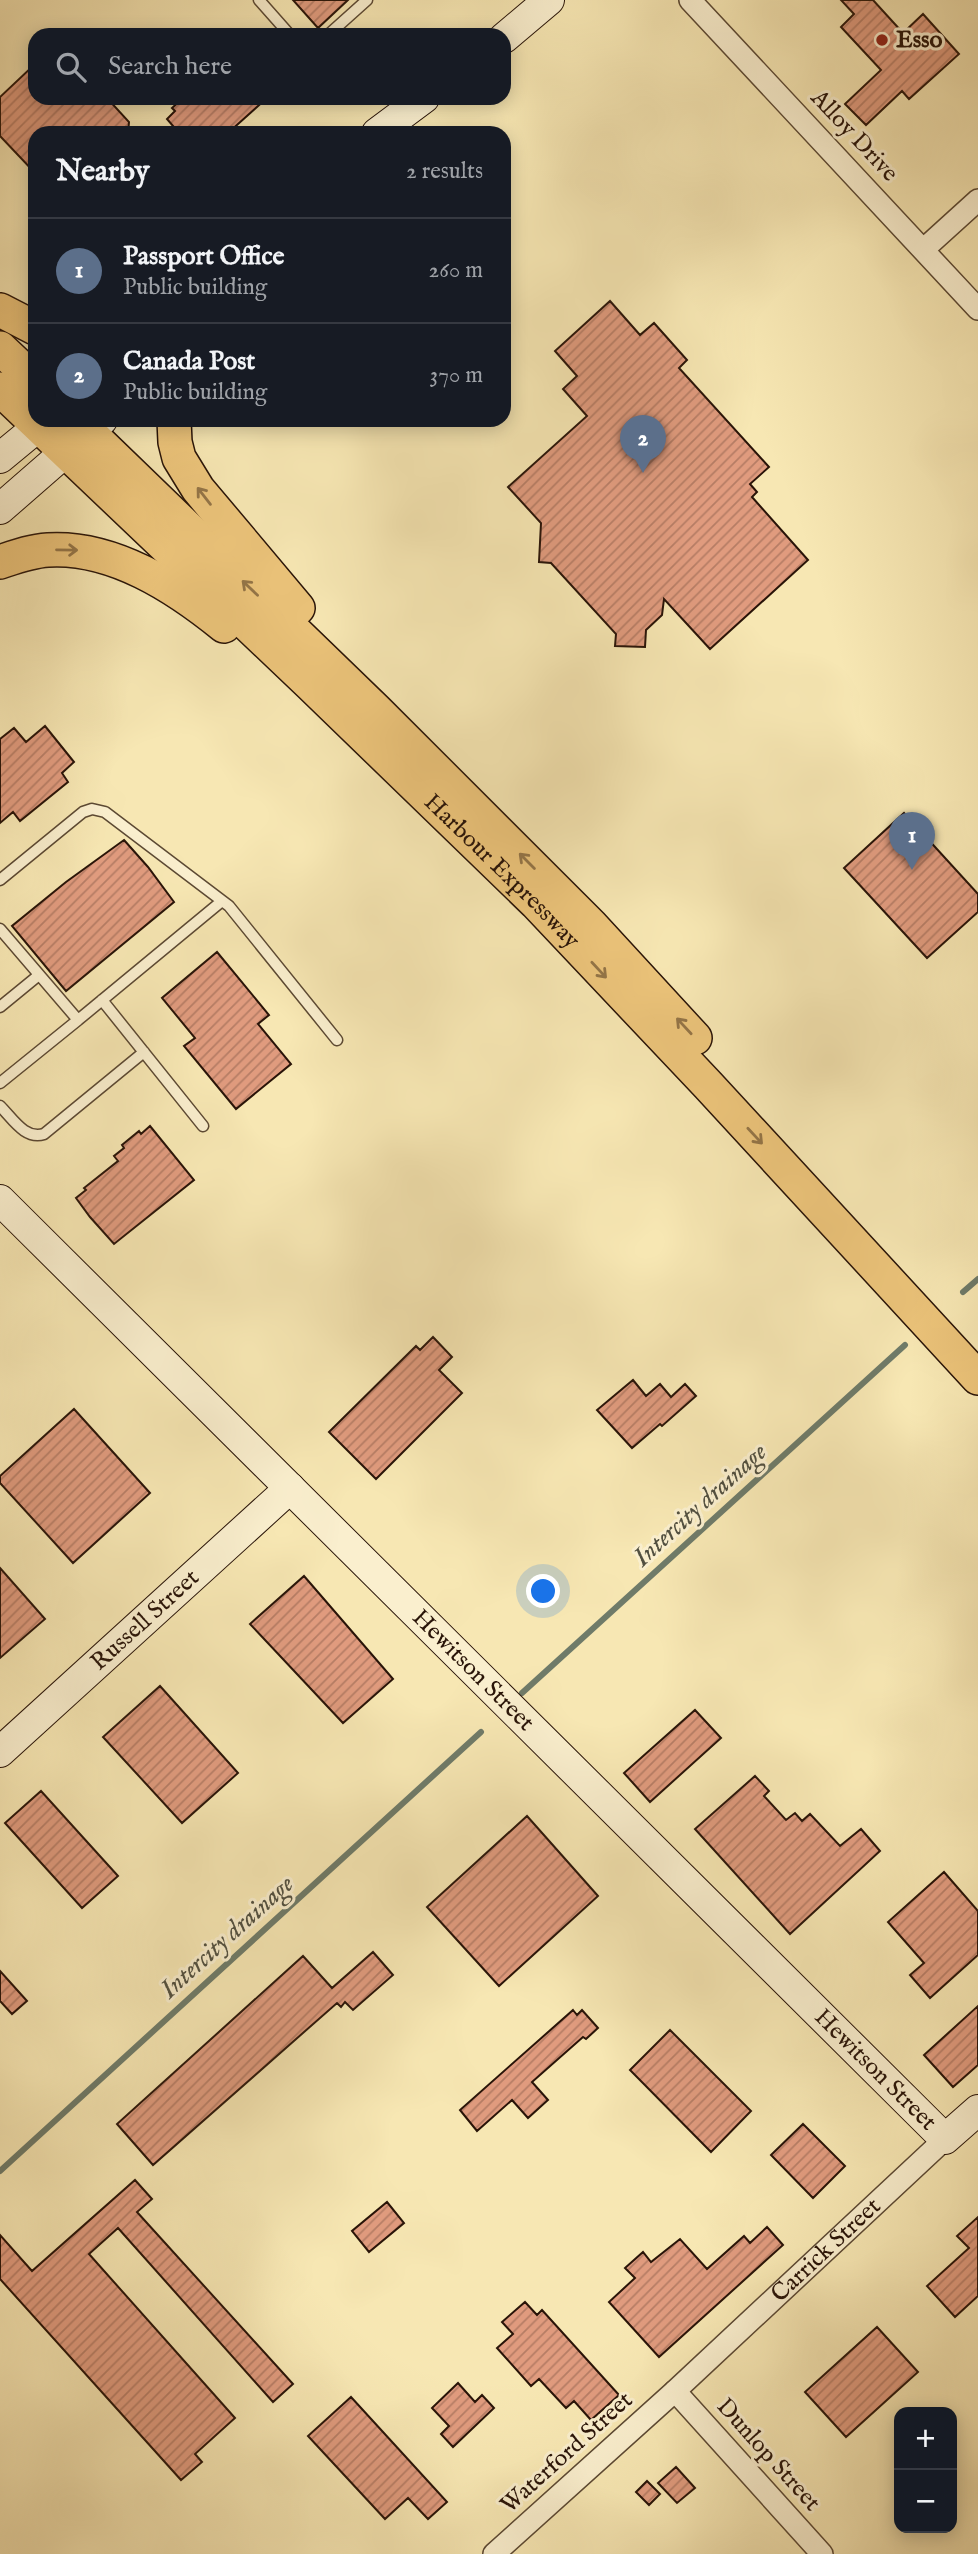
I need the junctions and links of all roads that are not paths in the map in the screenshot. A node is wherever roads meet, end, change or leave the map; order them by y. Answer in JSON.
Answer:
{"nodes":[{"id":1,"x":259,"y":0,"type":"edge"},
{"id":2,"x":367,"y":0,"type":"edge"},
{"id":3,"x":549,"y":0,"type":"edge"},
{"id":4,"x":690,"y":0,"type":"edge"},
{"id":5,"x":284,"y":28,"type":"edge"},
{"id":6,"x":336,"y":28,"type":"edge"},
{"id":7,"x":511,"y":32,"type":"edge"},
{"id":8,"x":415,"y":105,"type":"edge"},
{"id":9,"x":439,"y":105,"type":"edge"},
{"id":10,"x":386,"y":126,"type":"edge"},
{"id":11,"x":419,"y":126,"type":"edge"},
{"id":12,"x":978,"y":200,"type":"edge"},
{"id":13,"x":924,"y":249,"type":"junction"},
{"id":14,"x":978,"y":309,"type":"edge"},
{"id":15,"x":0,"y":310,"type":"edge"},
{"id":16,"x":28,"y":324,"type":"edge"},
{"id":17,"x":0,"y":348,"type":"edge"},
{"id":18,"x":28,"y":374,"type":"edge"},
{"id":19,"x":0,"y":389,"type":"edge"},
{"id":20,"x":28,"y":411,"type":"edge"},
{"id":21,"x":38,"y":427,"type":"edge"},
{"id":22,"x":63,"y":427,"type":"edge"},
{"id":23,"x":174,"y":427,"type":"edge"},
{"id":24,"x":83,"y":431,"type":"edge"},
{"id":25,"x":0,"y":458,"type":"edge"},
{"id":26,"x":0,"y":509,"type":"edge"},
{"id":27,"x":0,"y":562,"type":"edge"},
{"id":28,"x":377,"y":749,"type":"junction"},
{"id":29,"x":439,"y":772,"type":"junction"},
{"id":30,"x":0,"y":880,"type":"edge"},
{"id":31,"x":222,"y":901,"type":"junction"},
{"id":32,"x":0,"y":929,"type":"edge"},
{"id":33,"x":39,"y":975,"type":"junction"},
{"id":34,"x":102,"y":1000,"type":"junction"},
{"id":35,"x":0,"y":1007,"type":"edge"},
{"id":36,"x":78,"y":1020,"type":"junction"},
{"id":37,"x":337,"y":1040,"type":"dead end"},
{"id":38,"x":144,"y":1052,"type":"junction"},
{"id":39,"x":0,"y":1083,"type":"edge"},
{"id":40,"x":0,"y":1106,"type":"edge"},
{"id":41,"x":203,"y":1126,"type":"dead end"},
{"id":42,"x":0,"y":1200,"type":"edge"},
{"id":43,"x":978,"y":1347,"type":"edge"},
{"id":44,"x":978,"y":1378,"type":"edge"},
{"id":45,"x":290,"y":1488,"type":"junction"},
{"id":46,"x":0,"y":1752,"type":"edge"},
{"id":47,"x":978,"y":2110,"type":"edge"},
{"id":48,"x":945,"y":2139,"type":"junction"},
{"id":49,"x":675,"y":2390,"type":"junction"},
{"id":50,"x":494,"y":2554,"type":"edge"},
{"id":51,"x":822,"y":2554,"type":"edge"}],
"edges":[{"from":1,"to":5,"type":"lane"},
{"from":2,"to":6,"type":"lane"},
{"from":3,"to":7,"type":"street"},
{"from":4,"to":13,"type":"street","name":"Alloy Drive"},
{"from":8,"to":10,"type":"street"},
{"from":9,"to":11,"type":"street"},
{"from":12,"to":13,"type":"street"},
{"from":13,"to":14,"type":"street","name":"Alloy Drive"},
{"from":15,"to":16,"type":"main road"},
{"from":17,"to":18,"type":"main road"},
{"from":19,"to":20,"type":"main road","name":"Harbour Expressway"},
{"from":21,"to":25,"type":"street"},
{"from":22,"to":24,"type":"main road","name":"Harbour Expressway"},
{"from":29,"to":23,"type":"main road","one_way":true},
{"from":24,"to":26,"type":"street"},
{"from":24,"to":28,"type":"main road","name":"Harbour Expressway"},
{"from":29,"to":24,"type":"main road","name":"Harbour Expressway","one_way":true},
{"from":27,"to":28,"type":"main road","one_way":true},
{"from":28,"to":44,"type":"main road","name":"Harbour Expressway","one_way":true},
{"from":43,"to":29,"type":"main road","name":"Harbour Expressway","one_way":true},
{"from":30,"to":31,"type":"lane"},
{"from":31,"to":34,"type":"lane"},
{"from":31,"to":37,"type":"lane"},
{"from":32,"to":33,"type":"lane"},
{"from":33,"to":35,"type":"lane"},
{"from":33,"to":36,"type":"lane"},
{"from":34,"to":36,"type":"lane"},
{"from":34,"to":38,"type":"lane"},
{"from":36,"to":39,"type":"lane"},
{"from":38,"to":40,"type":"lane"},
{"from":38,"to":41,"type":"lane"},
{"from":42,"to":45,"type":"street","name":"Hewitson Street"},
{"from":45,"to":46,"type":"street","name":"Russell Street"},
{"from":45,"to":48,"type":"street","name":"Hewitson Street"},
{"from":47,"to":48,"type":"street","name":"Carrick Street"},
{"from":48,"to":49,"type":"street","name":"Carrick Street"},
{"from":49,"to":50,"type":"street","name":"Waterford Street"},
{"from":49,"to":51,"type":"street","name":"Dunlop Street"}]}
